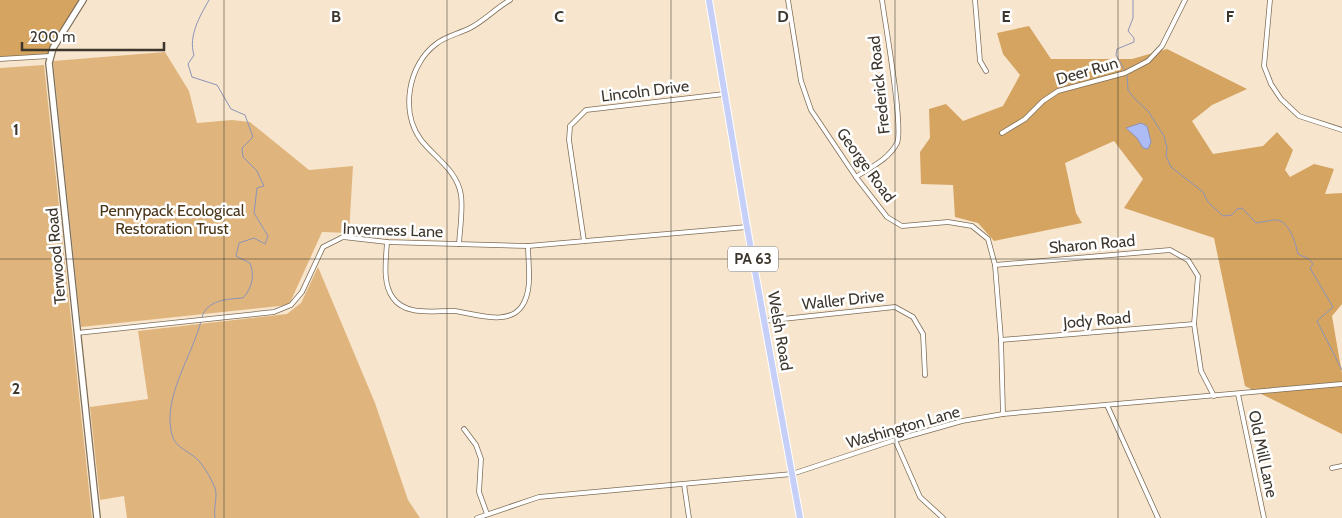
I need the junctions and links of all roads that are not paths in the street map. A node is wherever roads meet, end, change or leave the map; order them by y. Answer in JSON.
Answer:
{"nodes":[{"id":1,"x":83,"y":0,"type":"edge"},
{"id":2,"x":510,"y":0,"type":"edge"},
{"id":3,"x":709,"y":0,"type":"edge"},
{"id":4,"x":788,"y":0,"type":"edge"},
{"id":5,"x":882,"y":0,"type":"edge"},
{"id":6,"x":975,"y":0,"type":"edge"},
{"id":7,"x":1186,"y":0,"type":"edge"},
{"id":8,"x":1270,"y":0,"type":"edge"},
{"id":9,"x":50,"y":56,"type":"junction"},
{"id":10,"x":0,"y":59,"type":"edge"},
{"id":11,"x":986,"y":71,"type":"dead end"},
{"id":12,"x":724,"y":94,"type":"junction"},
{"id":13,"x":1342,"y":130,"type":"edge"},
{"id":14,"x":1002,"y":133,"type":"dead end"},
{"id":15,"x":856,"y":177,"type":"junction"},
{"id":16,"x":746,"y":227,"type":"junction"},
{"id":17,"x":584,"y":241,"type":"junction"},
{"id":18,"x":387,"y":242,"type":"junction"},
{"id":19,"x":459,"y":244,"type":"junction"},
{"id":20,"x":528,"y":246,"type":"junction"},
{"id":21,"x":995,"y":265,"type":"junction"},
{"id":22,"x":764,"y":321,"type":"junction"},
{"id":23,"x":1194,"y":324,"type":"junction"},
{"id":24,"x":77,"y":333,"type":"junction"},
{"id":25,"x":1001,"y":340,"type":"junction"},
{"id":26,"x":925,"y":375,"type":"dead end"},
{"id":27,"x":1342,"y":384,"type":"edge"},
{"id":28,"x":1238,"y":394,"type":"junction"},
{"id":29,"x":1214,"y":396,"type":"junction"},
{"id":30,"x":1107,"y":405,"type":"junction"},
{"id":31,"x":1003,"y":414,"type":"junction"},
{"id":32,"x":464,"y":429,"type":"dead end"},
{"id":33,"x":895,"y":440,"type":"junction"},
{"id":34,"x":1342,"y":466,"type":"edge"},
{"id":35,"x":1332,"y":468,"type":"dead end"},
{"id":36,"x":792,"y":474,"type":"junction"},
{"id":37,"x":684,"y":484,"type":"junction"},
{"id":38,"x":487,"y":514,"type":"junction"},
{"id":39,"x":97,"y":518,"type":"edge"},
{"id":40,"x":477,"y":518,"type":"edge"},
{"id":41,"x":689,"y":518,"type":"edge"},
{"id":42,"x":800,"y":518,"type":"edge"},
{"id":43,"x":943,"y":518,"type":"edge"},
{"id":44,"x":1158,"y":518,"type":"edge"},
{"id":45,"x":1264,"y":518,"type":"edge"}],
"edges":[{"from":1,"to":9,"type":"street"},
{"from":2,"to":19,"type":"street"},
{"from":3,"to":12,"type":"main road","name":"Welsh Road","number":"PA 63"},
{"from":4,"to":15,"type":"street","name":"George Road"},
{"from":5,"to":15,"type":"street","name":"Frederick Road"},
{"from":6,"to":11,"type":"street"},
{"from":7,"to":14,"type":"street","name":"Deer Run"},
{"from":8,"to":13,"type":"street"},
{"from":9,"to":10,"type":"street"},
{"from":9,"to":24,"type":"street","name":"Terwood Road"},
{"from":12,"to":16,"type":"main road","name":"Welsh Road","number":"PA 63"},
{"from":12,"to":17,"type":"street","name":"Lincoln Drive"},
{"from":15,"to":21,"type":"street","name":"George Road"},
{"from":16,"to":17,"type":"street","name":"Inverness Lane"},
{"from":16,"to":22,"type":"main road","name":"Welsh Road","number":"PA 63"},
{"from":17,"to":20,"type":"street","name":"Inverness Lane"},
{"from":18,"to":19,"type":"street","name":"Inverness Lane"},
{"from":18,"to":20,"type":"street"},
{"from":18,"to":24,"type":"street","name":"Inverness Lane"},
{"from":19,"to":20,"type":"street","name":"Inverness Lane"},
{"from":21,"to":23,"type":"street","name":"Sharon Road"},
{"from":21,"to":25,"type":"street","name":"George Road"},
{"from":22,"to":26,"type":"street","name":"Waller Drive"},
{"from":22,"to":36,"type":"main road","name":"Welsh Road","number":"PA 63"},
{"from":23,"to":25,"type":"street","name":"Jody Road"},
{"from":23,"to":29,"type":"street"},
{"from":24,"to":39,"type":"street","name":"Terwood Road"},
{"from":25,"to":31,"type":"street","name":"George Road"},
{"from":27,"to":28,"type":"street","name":"Washington Lane"},
{"from":28,"to":29,"type":"street","name":"Washington Lane"},
{"from":28,"to":45,"type":"street","name":"Old Mill Lane"},
{"from":29,"to":30,"type":"street","name":"Washington Lane"},
{"from":30,"to":31,"type":"street","name":"Washington Lane"},
{"from":30,"to":44,"type":"street"},
{"from":31,"to":33,"type":"street","name":"Washington Lane"},
{"from":32,"to":38,"type":"street"},
{"from":33,"to":36,"type":"street","name":"Washington Lane"},
{"from":33,"to":43,"type":"street"},
{"from":34,"to":35,"type":"street"},
{"from":36,"to":37,"type":"street","name":"Washington Lane"},
{"from":36,"to":42,"type":"main road","name":"Welsh Road","number":"PA 63"},
{"from":37,"to":38,"type":"street","name":"Washington Lane"},
{"from":37,"to":41,"type":"street"},
{"from":38,"to":40,"type":"street","name":"Washington Lane"}]}
